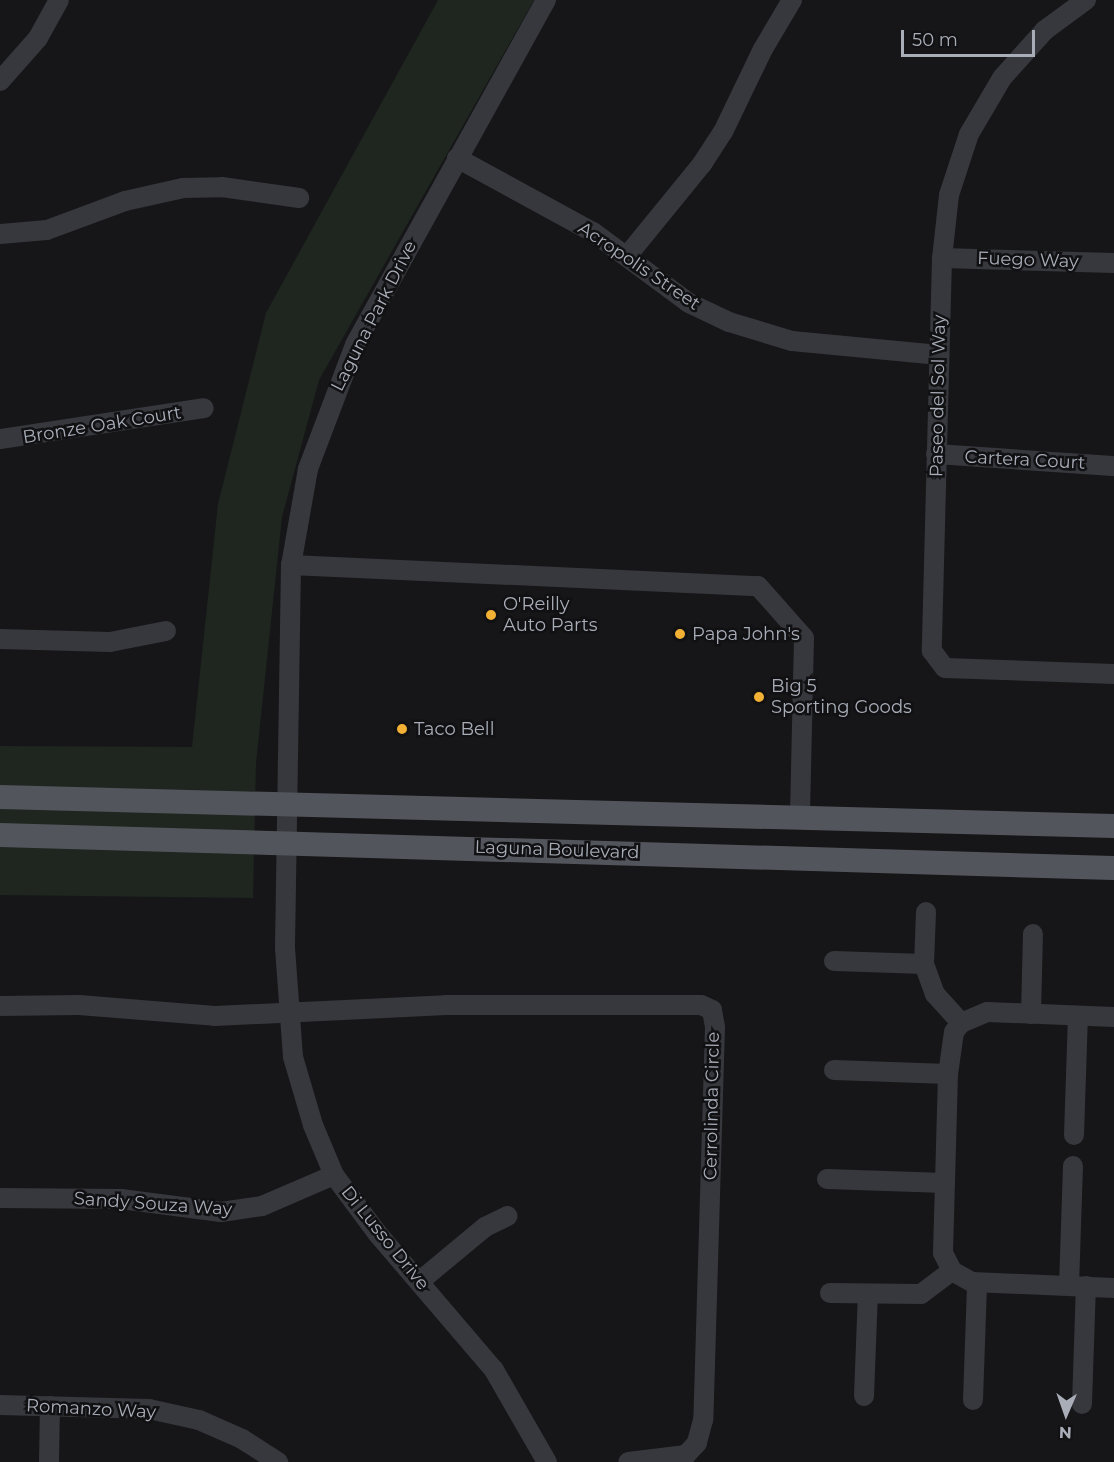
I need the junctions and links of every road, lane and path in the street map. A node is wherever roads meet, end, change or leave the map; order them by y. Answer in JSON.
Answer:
{"nodes":[{"id":1,"x":59,"y":0,"type":"edge"},
{"id":2,"x":546,"y":0,"type":"edge"},
{"id":3,"x":792,"y":0,"type":"edge"},
{"id":4,"x":1086,"y":0,"type":"edge"},
{"id":5,"x":0,"y":81,"type":"edge"},
{"id":6,"x":458,"y":158,"type":"junction"},
{"id":7,"x":299,"y":198,"type":"dead end"},
{"id":8,"x":0,"y":234,"type":"edge"},
{"id":9,"x":627,"y":256,"type":"junction"},
{"id":10,"x":942,"y":258,"type":"junction"},
{"id":11,"x":1114,"y":263,"type":"edge"},
{"id":12,"x":939,"y":355,"type":"junction"},
{"id":13,"x":204,"y":408,"type":"dead end"},
{"id":14,"x":0,"y":439,"type":"edge"},
{"id":15,"x":936,"y":454,"type":"junction"},
{"id":16,"x":1113,"y":466,"type":"edge"},
{"id":17,"x":291,"y":566,"type":"junction"},
{"id":18,"x":166,"y":632,"type":"dead end"},
{"id":19,"x":0,"y":639,"type":"edge"},
{"id":20,"x":1114,"y":674,"type":"edge"},
{"id":21,"x":0,"y":797,"type":"edge"},
{"id":22,"x":289,"y":804,"type":"junction"},
{"id":23,"x":800,"y":817,"type":"junction"},
{"id":24,"x":1114,"y":826,"type":"edge"},
{"id":25,"x":0,"y":835,"type":"edge"},
{"id":26,"x":288,"y":841,"type":"junction"},
{"id":27,"x":1114,"y":868,"type":"edge"},
{"id":28,"x":926,"y":912,"type":"dead end"},
{"id":29,"x":1034,"y":934,"type":"dead end"},
{"id":30,"x":834,"y":961,"type":"dead end"},
{"id":31,"x":924,"y":964,"type":"junction"},
{"id":32,"x":0,"y":1006,"type":"edge"},
{"id":33,"x":288,"y":1011,"type":"junction"},
{"id":34,"x":1031,"y":1014,"type":"junction"},
{"id":35,"x":1078,"y":1016,"type":"junction"},
{"id":36,"x":1114,"y":1017,"type":"edge"},
{"id":37,"x":961,"y":1023,"type":"junction"},
{"id":38,"x":834,"y":1070,"type":"dead end"},
{"id":39,"x":948,"y":1074,"type":"junction"},
{"id":40,"x":1074,"y":1135,"type":"dead end"},
{"id":41,"x":1073,"y":1166,"type":"dead end"},
{"id":42,"x":334,"y":1175,"type":"junction"},
{"id":43,"x":827,"y":1179,"type":"dead end"},
{"id":44,"x":945,"y":1183,"type":"junction"},
{"id":45,"x":0,"y":1198,"type":"edge"},
{"id":46,"x":508,"y":1216,"type":"dead end"},
{"id":47,"x":952,"y":1271,"type":"junction"},
{"id":48,"x":420,"y":1281,"type":"junction"},
{"id":49,"x":977,"y":1283,"type":"junction"},
{"id":50,"x":1077,"y":1286,"type":"junction"},
{"id":51,"x":1114,"y":1288,"type":"edge"},
{"id":52,"x":830,"y":1293,"type":"dead end"},
{"id":53,"x":868,"y":1294,"type":"junction"},
{"id":54,"x":864,"y":1396,"type":"dead end"},
{"id":55,"x":973,"y":1400,"type":"dead end"},
{"id":56,"x":1082,"y":1404,"type":"dead end"},
{"id":57,"x":0,"y":1405,"type":"edge"},
{"id":58,"x":50,"y":1406,"type":"junction"},
{"id":59,"x":49,"y":1462,"type":"edge"},
{"id":60,"x":278,"y":1462,"type":"edge"},
{"id":61,"x":547,"y":1462,"type":"edge"},
{"id":62,"x":628,"y":1462,"type":"edge"}],
"edges":[{"from":1,"to":5,"type":"street"},
{"from":2,"to":6,"type":"street","name":"Laguna Park Drive"},
{"from":3,"to":9,"type":"street"},
{"from":4,"to":10,"type":"street","name":"Paseo del Sol Way"},
{"from":6,"to":9,"type":"street","name":"Acropolis Street"},
{"from":6,"to":17,"type":"street","name":"Laguna Park Drive"},
{"from":7,"to":8,"type":"street"},
{"from":9,"to":12,"type":"street","name":"Acropolis Street"},
{"from":10,"to":11,"type":"street","name":"Fuego Way"},
{"from":10,"to":12,"type":"street","name":"Paseo del Sol Way"},
{"from":12,"to":15,"type":"street","name":"Paseo del Sol Way"},
{"from":13,"to":14,"type":"street","name":"Bronze Oak Court"},
{"from":15,"to":16,"type":"street","name":"Cartera Court"},
{"from":15,"to":20,"type":"street","name":"Paseo del Sol Way"},
{"from":17,"to":22,"type":"street","name":"Laguna Park Drive"},
{"from":17,"to":23,"type":"street"},
{"from":18,"to":19,"type":"street"},
{"from":21,"to":22,"type":"main road"},
{"from":22,"to":23,"type":"main road"},
{"from":22,"to":26,"type":"street","name":"Laguna Park Drive"},
{"from":23,"to":24,"type":"main road"},
{"from":25,"to":26,"type":"main road","name":"Laguna Boulevard"},
{"from":26,"to":27,"type":"main road","name":"Laguna Boulevard"},
{"from":26,"to":33,"type":"street","name":"Di Lusso Drive"},
{"from":28,"to":31,"type":"street"},
{"from":29,"to":34,"type":"street"},
{"from":30,"to":31,"type":"street"},
{"from":31,"to":37,"type":"street"},
{"from":32,"to":33,"type":"street"},
{"from":33,"to":42,"type":"street","name":"Di Lusso Drive"},
{"from":33,"to":62,"type":"street","name":"Cerrolinda Circle"},
{"from":34,"to":35,"type":"street"},
{"from":34,"to":37,"type":"street"},
{"from":35,"to":36,"type":"street"},
{"from":35,"to":40,"type":"street"},
{"from":37,"to":39,"type":"street"},
{"from":38,"to":39,"type":"street"},
{"from":39,"to":44,"type":"street"},
{"from":41,"to":50,"type":"street"},
{"from":42,"to":45,"type":"street","name":"Sandy Souza Way"},
{"from":42,"to":48,"type":"street","name":"Di Lusso Drive"},
{"from":43,"to":44,"type":"street"},
{"from":44,"to":47,"type":"street"},
{"from":46,"to":48,"type":"street"},
{"from":47,"to":49,"type":"street"},
{"from":47,"to":53,"type":"street"},
{"from":48,"to":61,"type":"street","name":"Di Lusso Drive"},
{"from":49,"to":50,"type":"street"},
{"from":49,"to":55,"type":"street"},
{"from":50,"to":51,"type":"street"},
{"from":50,"to":56,"type":"street"},
{"from":52,"to":53,"type":"street"},
{"from":53,"to":54,"type":"street"},
{"from":57,"to":58,"type":"street","name":"Romanzo Way"},
{"from":58,"to":59,"type":"street"},
{"from":58,"to":60,"type":"street","name":"Romanzo Way"}]}
